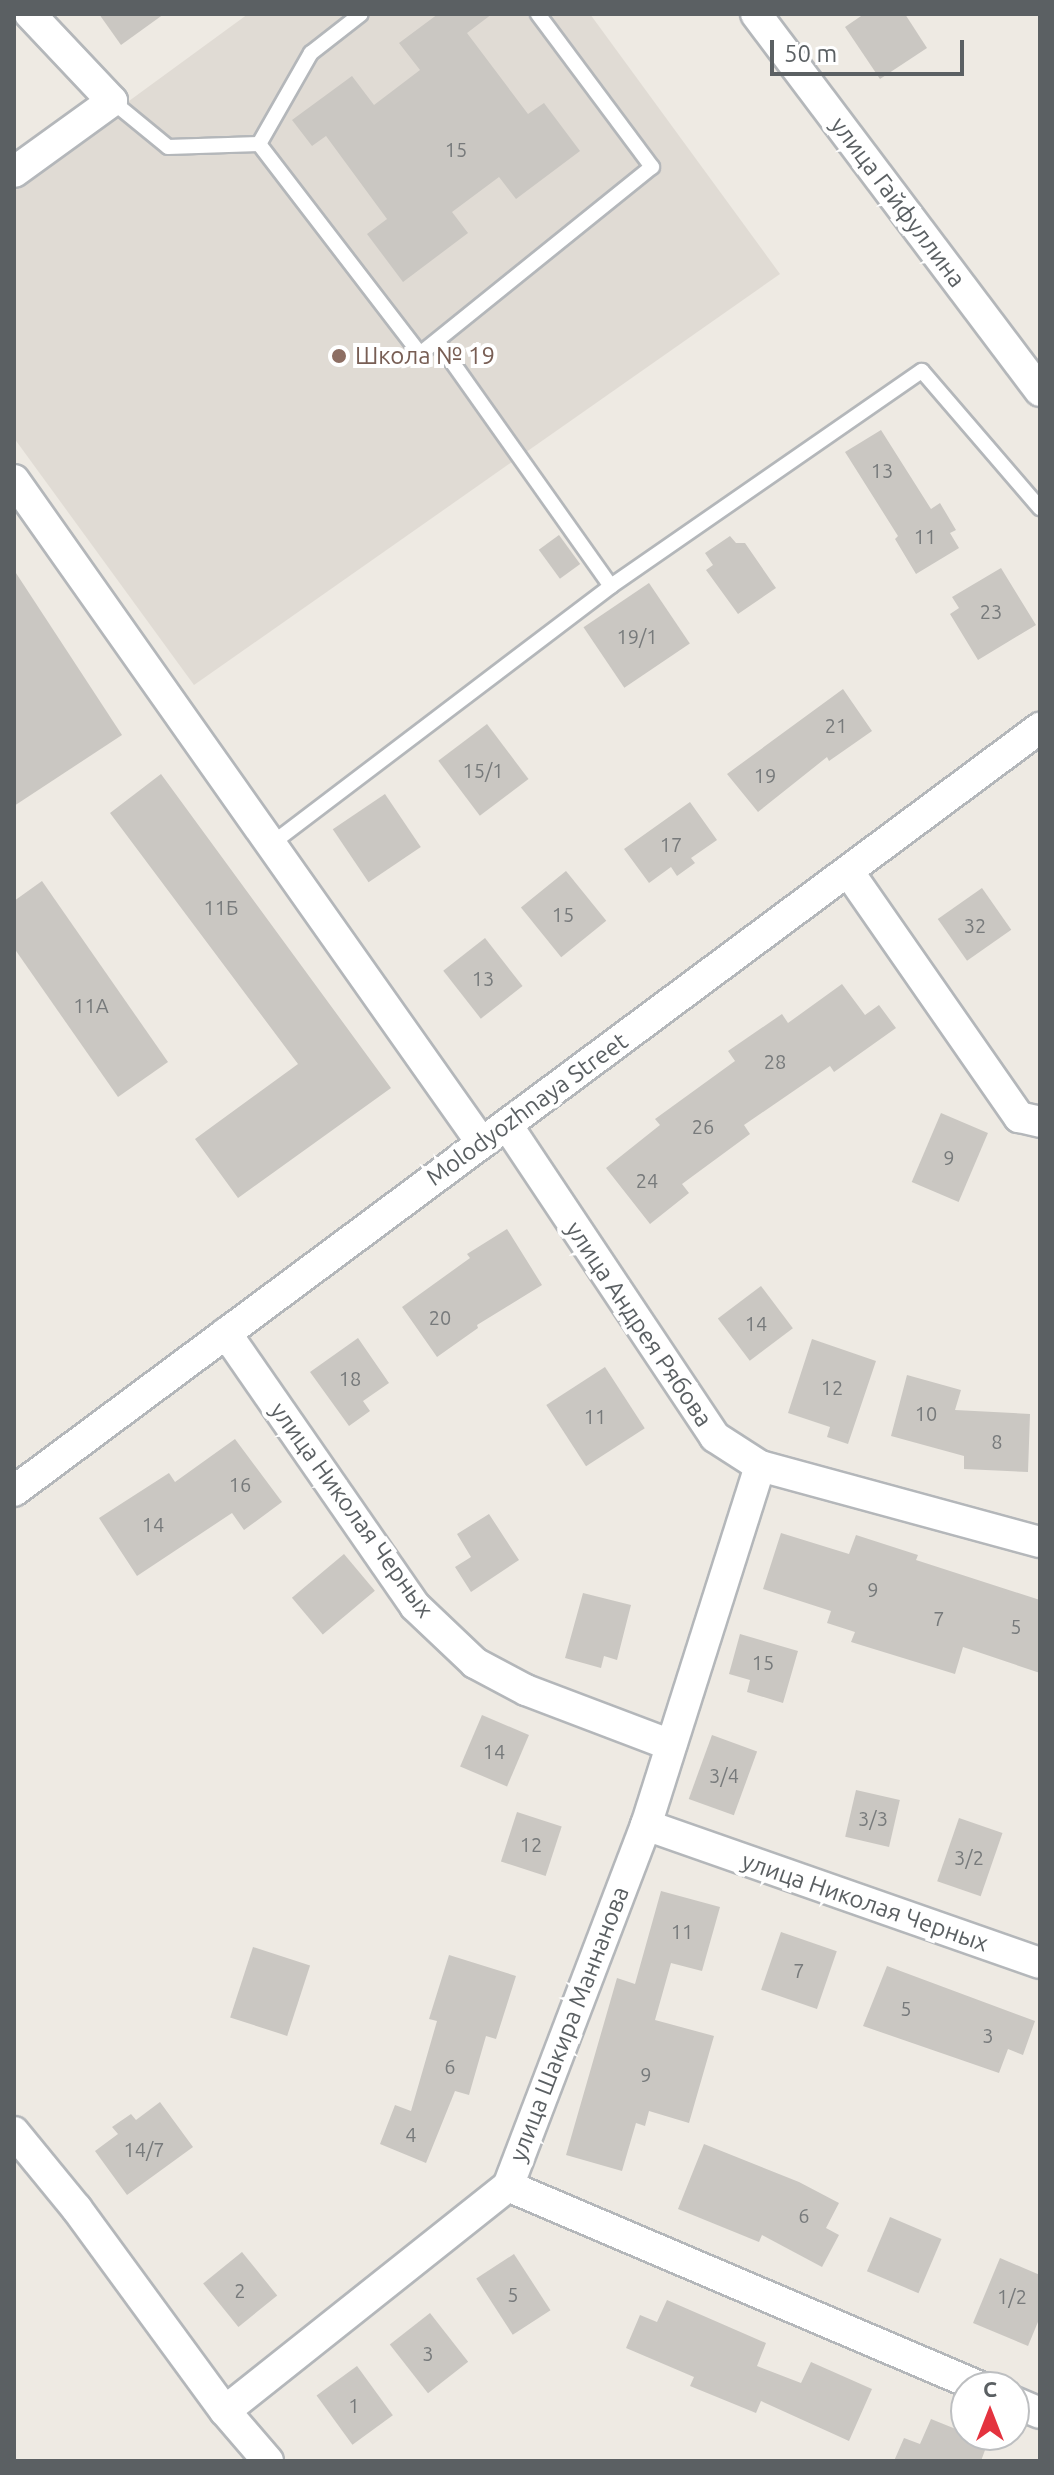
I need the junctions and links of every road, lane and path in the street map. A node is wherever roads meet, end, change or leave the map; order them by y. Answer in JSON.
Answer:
{"nodes":[{"id":1,"x":30,"y":14,"type":"edge"},
{"id":2,"x":361,"y":14,"type":"edge"},
{"id":3,"x":538,"y":14,"type":"edge"},
{"id":4,"x":756,"y":14,"type":"edge"},
{"id":5,"x":112,"y":101,"type":"junction"},
{"id":6,"x":259,"y":144,"type":"junction"},
{"id":7,"x":14,"y":172,"type":"edge"},
{"id":8,"x":438,"y":342,"type":"junction"},
{"id":9,"x":1040,"y":391,"type":"edge"},
{"id":10,"x":14,"y":480,"type":"edge"},
{"id":11,"x":1040,"y":508,"type":"edge"},
{"id":12,"x":611,"y":586,"type":"junction"},
{"id":13,"x":1040,"y":728,"type":"edge"},
{"id":14,"x":269,"y":845,"type":"junction"},
{"id":15,"x":848,"y":871,"type":"junction"},
{"id":16,"x":1040,"y":1122,"type":"edge"},
{"id":17,"x":507,"y":1125,"type":"junction"},
{"id":18,"x":481,"y":1142,"type":"junction"},
{"id":19,"x":226,"y":1333,"type":"junction"},
{"id":20,"x":760,"y":1466,"type":"junction"},
{"id":21,"x":14,"y":1491,"type":"edge"},
{"id":22,"x":1040,"y":1542,"type":"edge"},
{"id":23,"x":671,"y":1745,"type":"junction"},
{"id":24,"x":646,"y":1825,"type":"junction"},
{"id":25,"x":1040,"y":1963,"type":"edge"},
{"id":26,"x":14,"y":2132,"type":"edge"},
{"id":27,"x":508,"y":2186,"type":"junction"},
{"id":28,"x":950,"y":2374,"type":"edge"},
{"id":29,"x":225,"y":2411,"type":"junction"},
{"id":30,"x":268,"y":2461,"type":"edge"}],
"edges":[{"from":1,"to":5,"type":"street"},
{"from":2,"to":6,"type":"lane"},
{"from":3,"to":8,"type":"lane"},
{"from":4,"to":9,"type":"street","name":"улица Гайфуллина"},
{"from":5,"to":6,"type":"lane"},
{"from":5,"to":7,"type":"street"},
{"from":6,"to":8,"type":"lane"},
{"from":8,"to":12,"type":"lane"},
{"from":10,"to":14,"type":"street"},
{"from":11,"to":12,"type":"lane"},
{"from":12,"to":14,"type":"lane"},
{"from":13,"to":15,"type":"street","name":"Molodyozhnaya Street"},
{"from":14,"to":18,"type":"street"},
{"from":15,"to":16,"type":"street"},
{"from":15,"to":17,"type":"street","name":"Molodyozhnaya Street"},
{"from":17,"to":18,"type":"street","name":"Molodyozhnaya Street"},
{"from":17,"to":20,"type":"street","name":"улица Андрея Рябова"},
{"from":18,"to":19,"type":"street","name":"Molodyozhnaya Street"},
{"from":19,"to":21,"type":"street","name":"Molodyozhnaya Street"},
{"from":19,"to":23,"type":"street","name":"улица Николая Черных"},
{"from":20,"to":22,"type":"street","name":"улица Андрея Рябова"},
{"from":20,"to":23,"type":"street","name":"улица Шакира Маннанова"},
{"from":23,"to":24,"type":"street","name":"улица Шакира Маннанова"},
{"from":24,"to":25,"type":"street","name":"улица Николая Черных"},
{"from":24,"to":27,"type":"street","name":"улица Шакира Маннанова"},
{"from":26,"to":29,"type":"street"},
{"from":27,"to":28,"type":"street","name":"улица Шакира Маннанова"},
{"from":27,"to":29,"type":"street"},
{"from":29,"to":30,"type":"street"}]}
